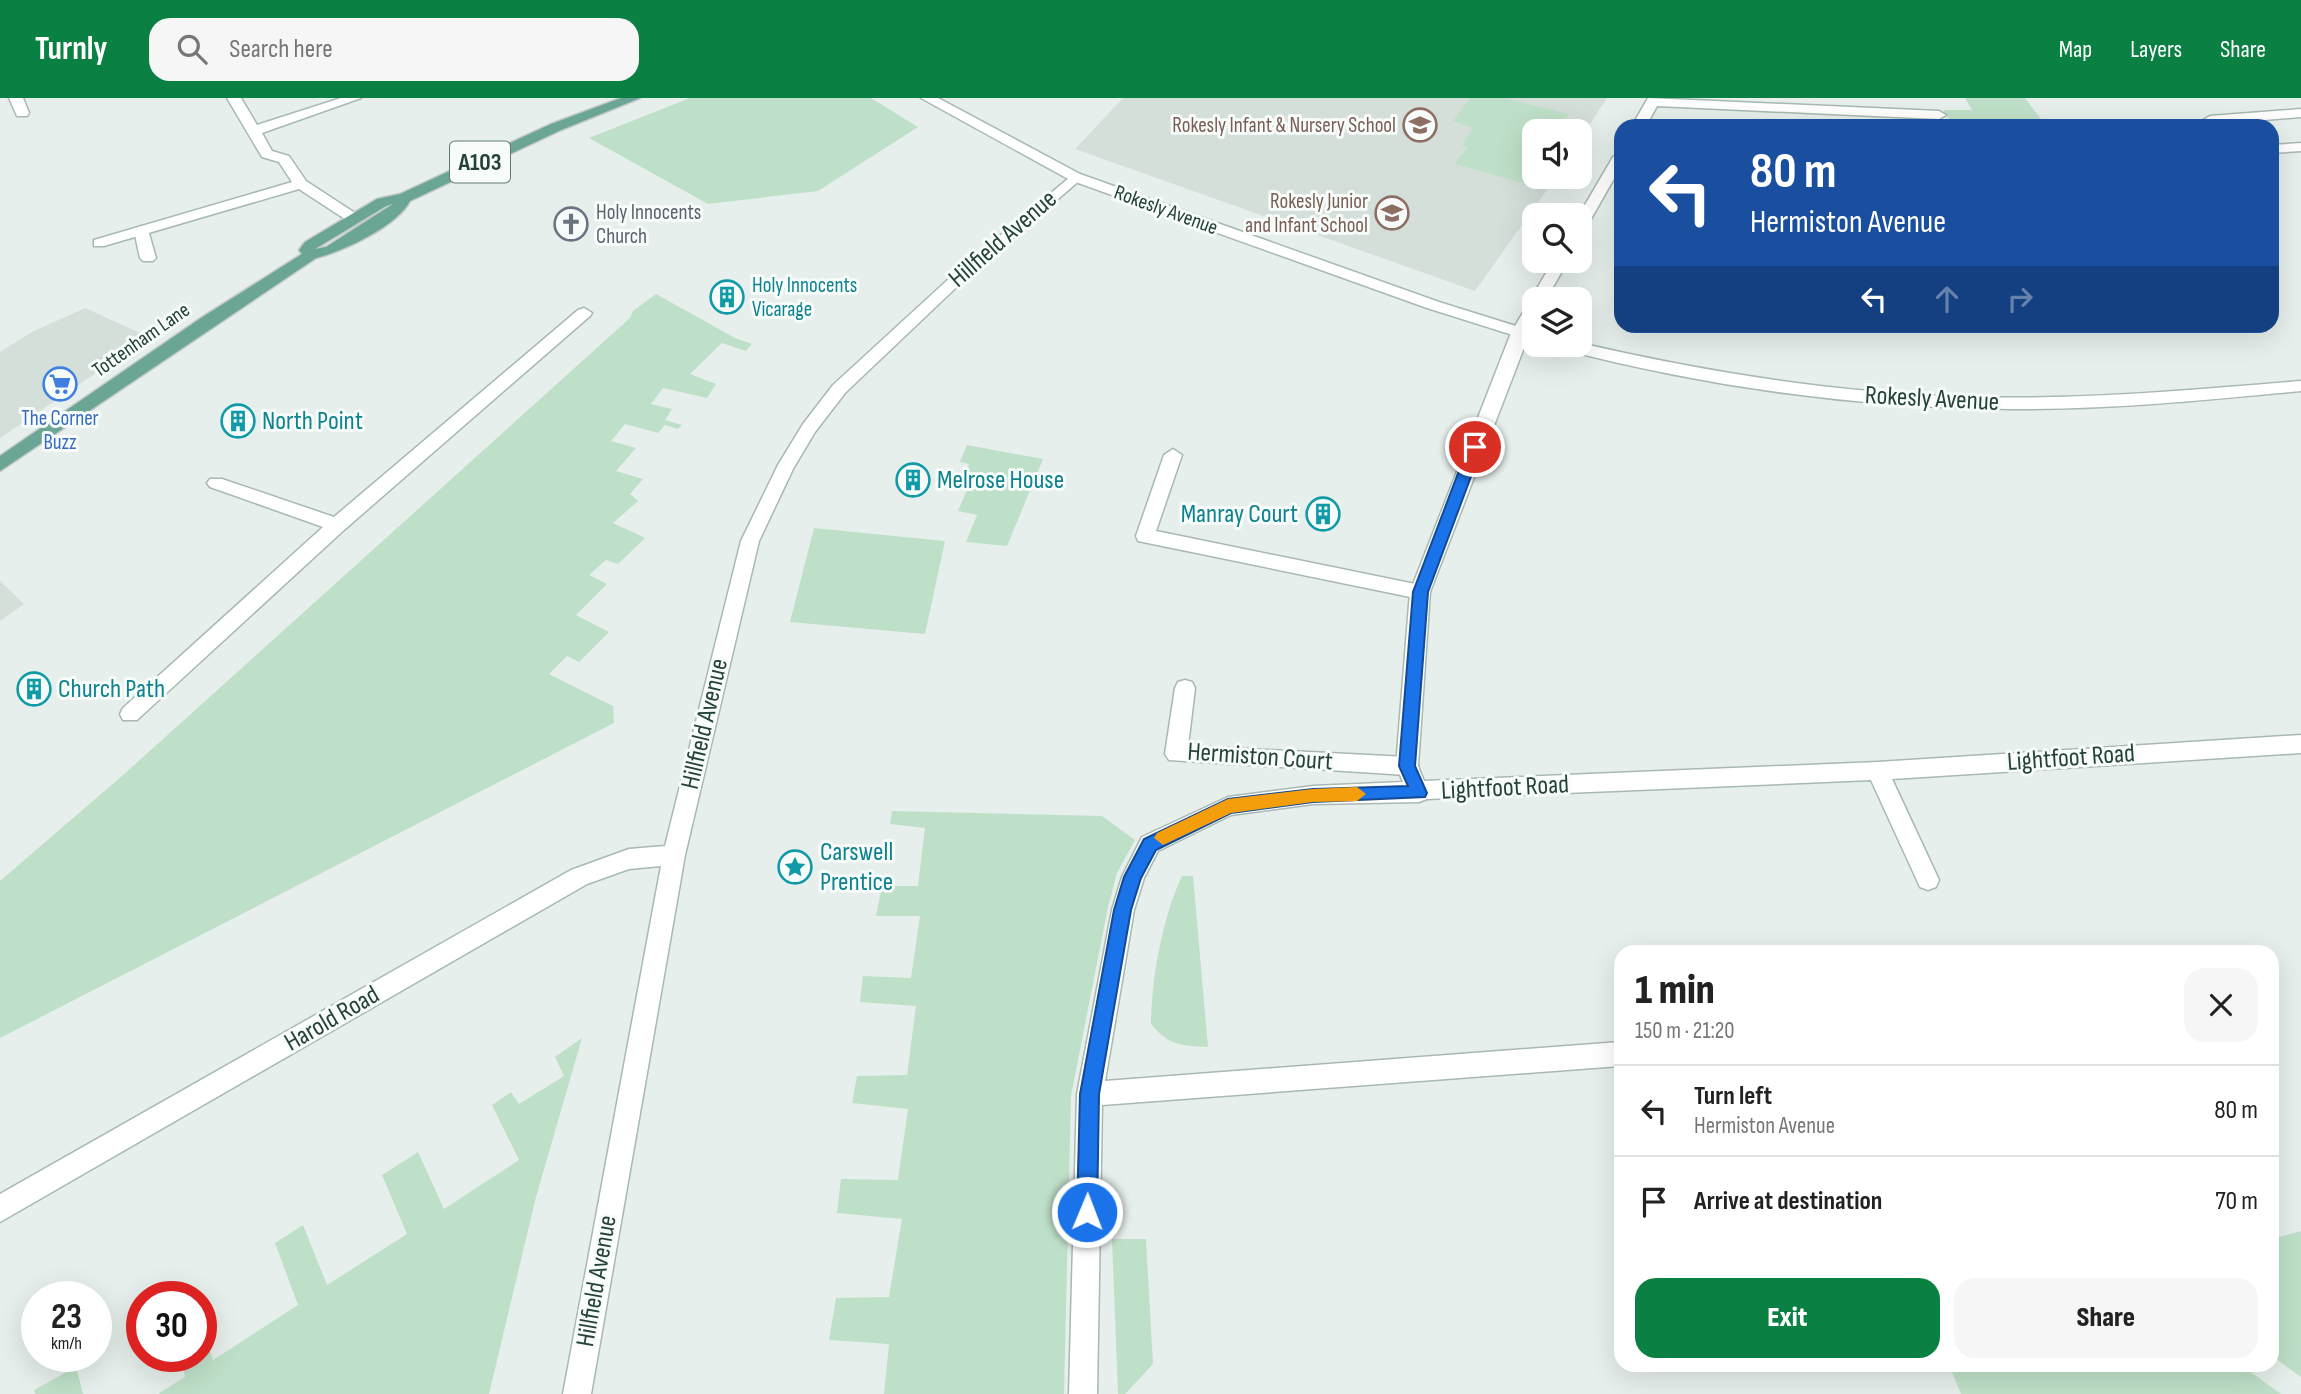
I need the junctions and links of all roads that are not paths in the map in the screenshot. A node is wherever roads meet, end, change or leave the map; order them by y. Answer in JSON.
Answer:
{"nodes":[{"id":1,"x":16,"y":98,"type":"edge"},
{"id":2,"x":234,"y":98,"type":"edge"},
{"id":3,"x":354,"y":98,"type":"edge"},
{"id":4,"x":633,"y":98,"type":"edge"},
{"id":5,"x":928,"y":98,"type":"edge"},
{"id":6,"x":1654,"y":100,"type":"edge"},
{"id":7,"x":22,"y":113,"type":"dead end"},
{"id":8,"x":2301,"y":113,"type":"edge"},
{"id":9,"x":1939,"y":115,"type":"dead end"},
{"id":10,"x":1643,"y":119,"type":"edge"},
{"id":11,"x":2223,"y":119,"type":"edge"},
{"id":12,"x":254,"y":131,"type":"junction"},
{"id":13,"x":2301,"y":147,"type":"edge"},
{"id":14,"x":2279,"y":149,"type":"edge"},
{"id":15,"x":1614,"y":167,"type":"edge"},
{"id":16,"x":1075,"y":177,"type":"junction"},
{"id":17,"x":301,"y":184,"type":"junction"},
{"id":18,"x":404,"y":198,"type":"junction"},
{"id":19,"x":1592,"y":205,"type":"edge"},
{"id":20,"x":353,"y":218,"type":"junction"},
{"id":21,"x":141,"y":230,"type":"junction"},
{"id":22,"x":99,"y":243,"type":"dead end"},
{"id":23,"x":311,"y":256,"type":"junction"},
{"id":24,"x":148,"y":258,"type":"dead end"},
{"id":25,"x":584,"y":313,"type":"dead end"},
{"id":26,"x":1522,"y":333,"type":"edge"},
{"id":27,"x":1522,"y":347,"type":"edge"},
{"id":28,"x":1592,"y":351,"type":"edge"},
{"id":29,"x":2301,"y":386,"type":"edge"},
{"id":30,"x":1173,"y":455,"type":"dead end"},
{"id":31,"x":0,"y":465,"type":"edge"},
{"id":32,"x":216,"y":483,"type":"dead end"},
{"id":33,"x":337,"y":525,"type":"junction"},
{"id":34,"x":1420,"y":592,"type":"junction"},
{"id":35,"x":1185,"y":688,"type":"dead end"},
{"id":36,"x":130,"y":714,"type":"dead end"},
{"id":37,"x":2301,"y":744,"type":"edge"},
{"id":38,"x":1407,"y":766,"type":"junction"},
{"id":39,"x":1878,"y":771,"type":"junction"},
{"id":40,"x":1419,"y":793,"type":"junction"},
{"id":41,"x":674,"y":855,"type":"junction"},
{"id":42,"x":1928,"y":880,"type":"dead end"},
{"id":43,"x":1614,"y":1054,"type":"edge"},
{"id":44,"x":1090,"y":1094,"type":"junction"},
{"id":45,"x":0,"y":1209,"type":"edge"},
{"id":46,"x":577,"y":1394,"type":"edge"},
{"id":47,"x":1083,"y":1394,"type":"edge"}],
"edges":[{"from":1,"to":7,"type":"street"},
{"from":2,"to":12,"type":"street"},
{"from":3,"to":12,"type":"street"},
{"from":4,"to":18,"type":"main road","name":"Tottenham Lane","number":"A103"},
{"from":5,"to":16,"type":"street","name":"Rokesly Avenue"},
{"from":6,"to":9,"type":"street"},
{"from":6,"to":10,"type":"street"},
{"from":8,"to":11,"type":"street"},
{"from":12,"to":17,"type":"street"},
{"from":13,"to":14,"type":"street"},
{"from":15,"to":19,"type":"street"},
{"from":16,"to":26,"type":"street","name":"Rokesly Avenue"},
{"from":16,"to":41,"type":"street","name":"Hillfield Avenue"},
{"from":17,"to":20,"type":"street"},
{"from":17,"to":21,"type":"street"},
{"from":18,"to":20,"type":"main road","name":"Tottenham Lane","number":"A103"},
{"from":18,"to":23,"type":"main road","name":"Tottenham Lane","number":"A103"},
{"from":20,"to":23,"type":"main road","name":"Tottenham Lane","number":"A103"},
{"from":21,"to":22,"type":"street"},
{"from":21,"to":24,"type":"street"},
{"from":23,"to":31,"type":"main road","name":"Tottenham Lane","number":"A103"},
{"from":25,"to":33,"type":"street"},
{"from":27,"to":34,"type":"street"},
{"from":28,"to":29,"type":"street","name":"Rokesly Avenue"},
{"from":30,"to":34,"type":"street"},
{"from":32,"to":33,"type":"street"},
{"from":33,"to":36,"type":"street"},
{"from":34,"to":38,"type":"street"},
{"from":35,"to":38,"type":"street","name":"Hermiston Court"},
{"from":37,"to":39,"type":"street","name":"Lightfoot Road"},
{"from":38,"to":40,"type":"street"},
{"from":39,"to":40,"type":"street","name":"Lightfoot Road"},
{"from":39,"to":42,"type":"street"},
{"from":40,"to":44,"type":"street","name":"Lightfoot Road"},
{"from":41,"to":45,"type":"street","name":"Harold Road"},
{"from":41,"to":46,"type":"street","name":"Hillfield Avenue"},
{"from":43,"to":44,"type":"street"},
{"from":44,"to":47,"type":"street","name":"Lightfoot Road"}]}
